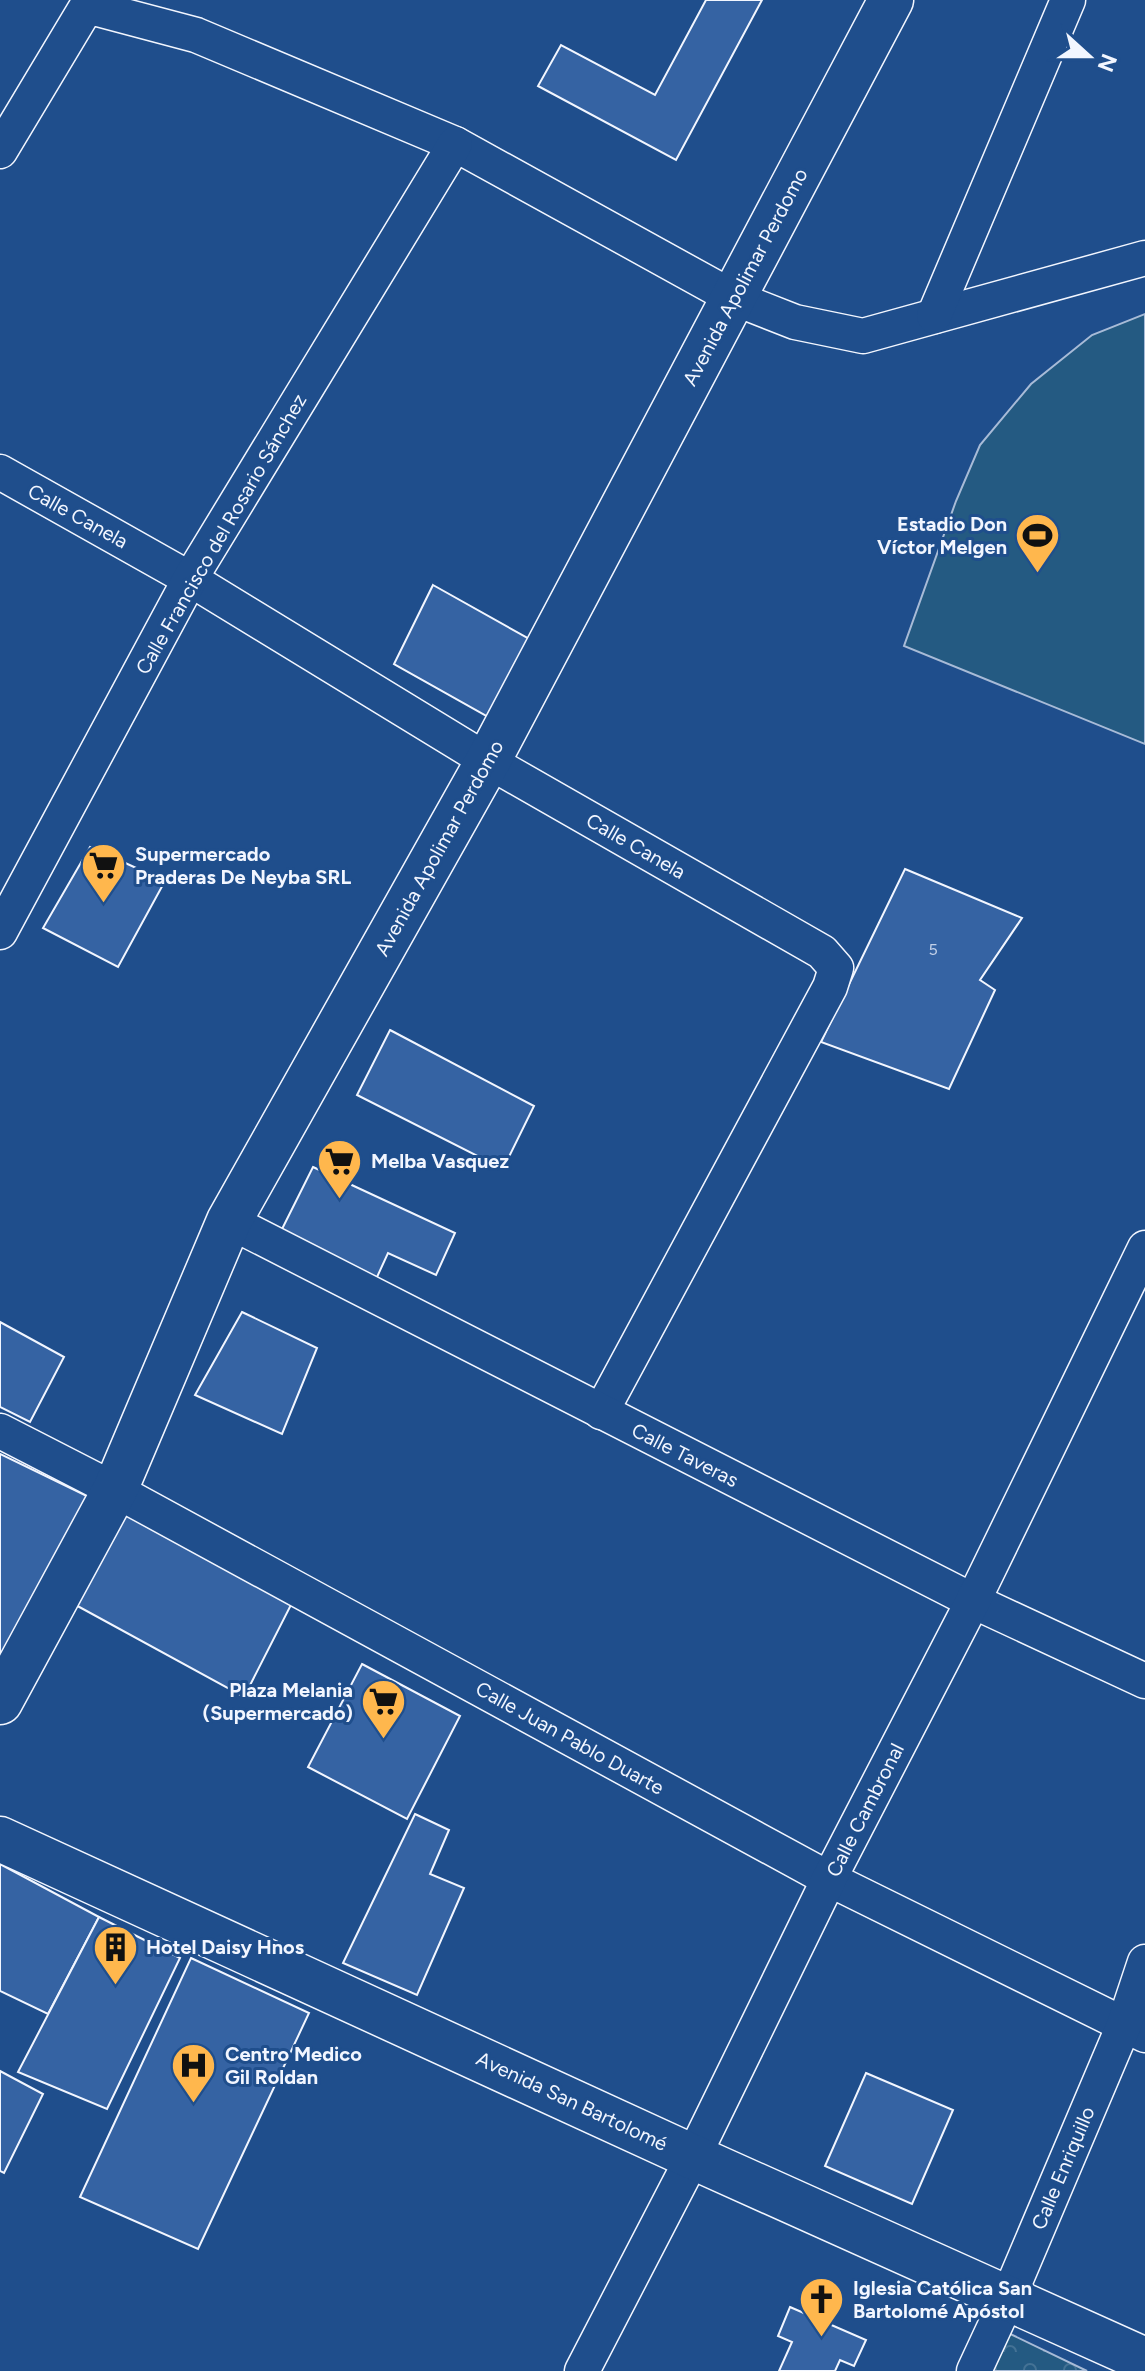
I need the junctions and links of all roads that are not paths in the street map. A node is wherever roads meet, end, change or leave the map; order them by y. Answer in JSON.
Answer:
{"nodes":[{"id":1,"x":891,"y":0,"type":"edge"},
{"id":2,"x":1068,"y":0,"type":"edge"},
{"id":3,"x":455,"y":144,"type":"junction"},
{"id":4,"x":0,"y":151,"type":"edge"},
{"id":5,"x":1145,"y":258,"type":"edge"},
{"id":6,"x":734,"y":298,"type":"junction"},
{"id":7,"x":934,"y":316,"type":"junction"},
{"id":8,"x":0,"y":472,"type":"edge"},
{"id":9,"x":190,"y":579,"type":"junction"},
{"id":10,"x":488,"y":761,"type":"junction"},
{"id":11,"x":0,"y":932,"type":"edge"},
{"id":12,"x":229,"y":1221,"type":"junction"},
{"id":13,"x":1145,"y":1248,"type":"edge"},
{"id":14,"x":601,"y":1412,"type":"junction"},
{"id":15,"x":0,"y":1431,"type":"edge"},
{"id":16,"x":115,"y":1490,"type":"junction"},
{"id":17,"x":973,"y":1601,"type":"junction"},
{"id":18,"x":1145,"y":1681,"type":"edge"},
{"id":19,"x":0,"y":1702,"type":"edge"},
{"id":20,"x":0,"y":1839,"type":"edge"},
{"id":21,"x":829,"y":1879,"type":"junction"},
{"id":22,"x":1145,"y":1962,"type":"edge"},
{"id":23,"x":1134,"y":2030,"type":"edge"},
{"id":24,"x":693,"y":2157,"type":"junction"},
{"id":25,"x":1008,"y":2298,"type":"junction"},
{"id":26,"x":1145,"y":2360,"type":"edge"},
{"id":27,"x":582,"y":2371,"type":"edge"},
{"id":28,"x":974,"y":2371,"type":"edge"}],
"edges":[{"from":1,"to":6,"type":"main road","name":"Avenida Apolimar Perdomo"},
{"from":2,"to":7,"type":"street"},
{"from":3,"to":4,"type":"street"},
{"from":3,"to":6,"type":"street"},
{"from":3,"to":9,"type":"street","name":"Calle Francisco del Rosario Sánchez"},
{"from":5,"to":7,"type":"street"},
{"from":6,"to":7,"type":"street"},
{"from":6,"to":10,"type":"main road","name":"Avenida Apolimar Perdomo"},
{"from":8,"to":9,"type":"street","name":"Calle Canela"},
{"from":9,"to":10,"type":"street","name":"Calle Canela"},
{"from":9,"to":11,"type":"street","name":"Calle Francisco del Rosario Sánchez"},
{"from":10,"to":12,"type":"main road","name":"Avenida Apolimar Perdomo"},
{"from":10,"to":14,"type":"street","name":"Calle Canela"},
{"from":12,"to":14,"type":"street","name":"Calle Taveras"},
{"from":12,"to":16,"type":"main road","name":"Avenida Apolimar Perdomo"},
{"from":13,"to":17,"type":"street","name":"Calle Cambronal"},
{"from":14,"to":17,"type":"street","name":"Calle Taveras"},
{"from":15,"to":16,"type":"street","name":"Calle Juan Pablo Duarte"},
{"from":16,"to":19,"type":"main road","name":"Avenida Apolimar Perdomo"},
{"from":16,"to":21,"type":"street","name":"Calle Juan Pablo Duarte"},
{"from":17,"to":18,"type":"street","name":"Calle Taveras"},
{"from":17,"to":21,"type":"street","name":"Calle Cambronal"},
{"from":20,"to":24,"type":"main road","name":"Avenida San Bartolomé"},
{"from":21,"to":23,"type":"street","name":"Calle Juan Pablo Duarte"},
{"from":21,"to":24,"type":"street","name":"Calle Cambronal"},
{"from":22,"to":23,"type":"street","name":"Calle Enriquillo"},
{"from":23,"to":25,"type":"street","name":"Calle Enriquillo"},
{"from":24,"to":25,"type":"main road","name":"Avenida San Bartolomé"},
{"from":24,"to":27,"type":"street","name":"Calle Cambronal"},
{"from":25,"to":26,"type":"main road","name":"Avenida San Bartolomé"},
{"from":25,"to":28,"type":"street","name":"Calle Enriquillo"}]}
